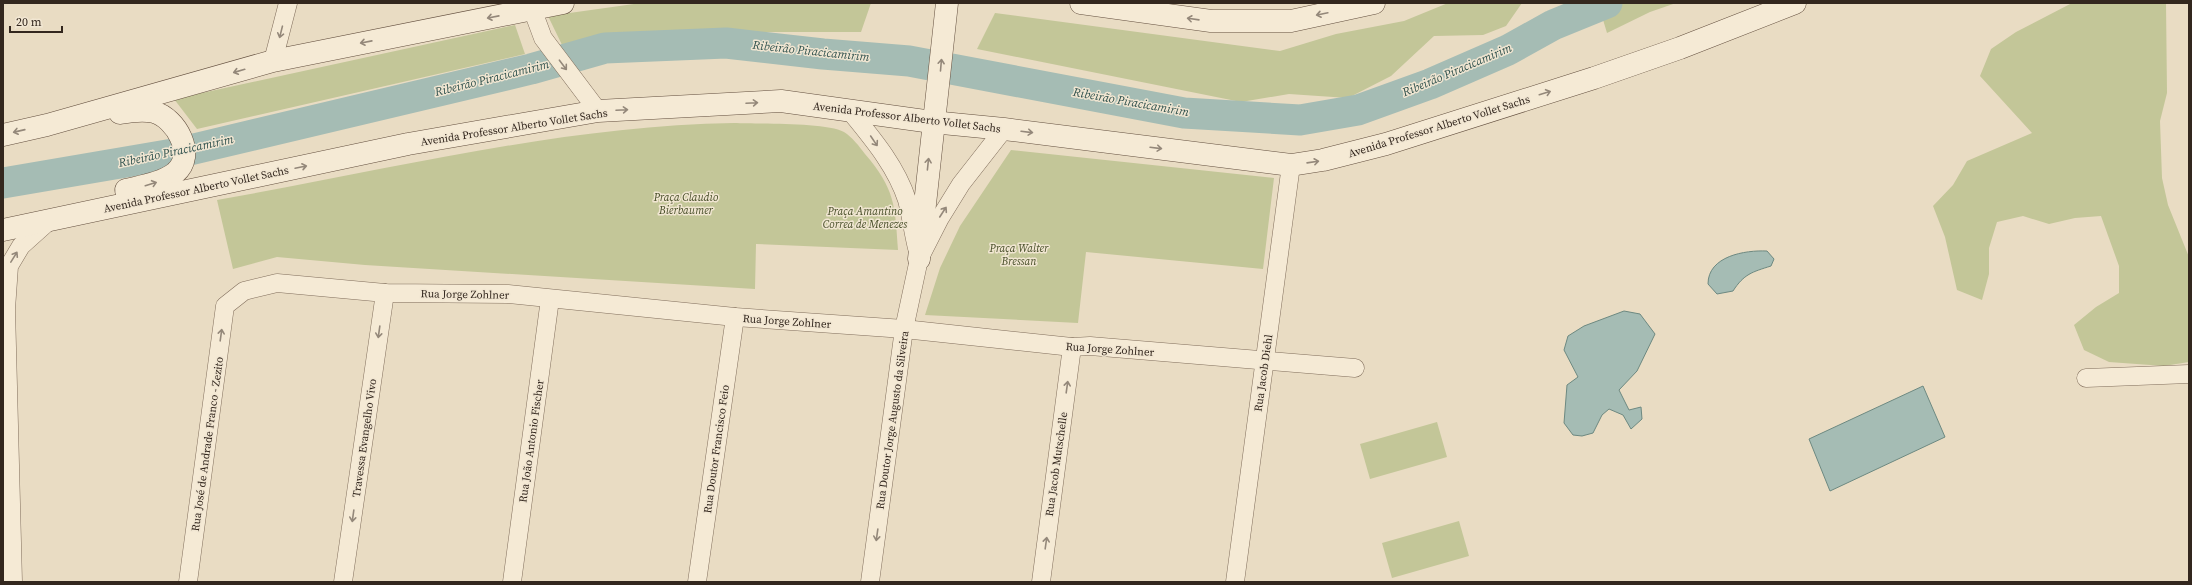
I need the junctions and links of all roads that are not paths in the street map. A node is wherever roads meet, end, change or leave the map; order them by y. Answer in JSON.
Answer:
{"nodes":[{"id":1,"x":288,"y":3,"type":"edge"},
{"id":2,"x":563,"y":3,"type":"edge"},
{"id":3,"x":947,"y":3,"type":"edge"},
{"id":4,"x":1081,"y":3,"type":"edge"},
{"id":5,"x":1374,"y":3,"type":"edge"},
{"id":6,"x":1795,"y":3,"type":"edge"},
{"id":7,"x":531,"y":6,"type":"edge"},
{"id":8,"x":274,"y":61,"type":"junction"},
{"id":9,"x":598,"y":111,"type":"junction"},
{"id":10,"x":850,"y":111,"type":"junction"},
{"id":11,"x":932,"y":122,"type":"junction"},
{"id":12,"x":47,"y":125,"type":"junction"},
{"id":13,"x":1004,"y":129,"type":"junction"},
{"id":14,"x":3,"y":135,"type":"edge"},
{"id":15,"x":1291,"y":164,"type":"junction"},
{"id":16,"x":50,"y":220,"type":"junction"},
{"id":17,"x":3,"y":230,"type":"edge"},
{"id":18,"x":919,"y":259,"type":"junction"},
{"id":19,"x":385,"y":293,"type":"junction"},
{"id":20,"x":550,"y":299,"type":"junction"},
{"id":21,"x":225,"y":306,"type":"joint"},
{"id":22,"x":735,"y":317,"type":"junction"},
{"id":23,"x":904,"y":329,"type":"junction"},
{"id":24,"x":1072,"y":347,"type":"junction"},
{"id":25,"x":1264,"y":362,"type":"junction"},
{"id":26,"x":1355,"y":368,"type":"dead end"},
{"id":27,"x":2189,"y":374,"type":"edge"},
{"id":28,"x":2086,"y":378,"type":"dead end"},
{"id":29,"x":5,"y":379,"type":"edge"},
{"id":30,"x":12,"y":582,"type":"edge"},
{"id":31,"x":188,"y":582,"type":"edge"},
{"id":32,"x":343,"y":582,"type":"edge"},
{"id":33,"x":512,"y":582,"type":"edge"},
{"id":34,"x":697,"y":582,"type":"edge"},
{"id":35,"x":870,"y":582,"type":"edge"},
{"id":36,"x":1041,"y":582,"type":"edge"},
{"id":37,"x":1235,"y":582,"type":"edge"}],
"edges":[{"from":1,"to":8,"type":"street","one_way":true},
{"from":2,"to":7,"type":"main road"},
{"from":11,"to":3,"type":"main road","one_way":true},
{"from":5,"to":4,"type":"main road","one_way":true},
{"from":15,"to":6,"type":"main road","name":"Avenida Professor Alberto Vollet Sachs","one_way":true},
{"from":7,"to":8,"type":"main road","one_way":true},
{"from":7,"to":9,"type":"street","one_way":true},
{"from":8,"to":12,"type":"main road","one_way":true},
{"from":9,"to":10,"type":"main road","name":"Avenida Professor Alberto Vollet Sachs","one_way":true},
{"from":16,"to":9,"type":"main road","name":"Avenida Professor Alberto Vollet Sachs","one_way":true},
{"from":10,"to":11,"type":"main road","name":"Avenida Professor Alberto Vollet Sachs"},
{"from":10,"to":18,"type":"street","name":"Rua Doutor Jorge Augusto da Silveira","one_way":true},
{"from":11,"to":13,"type":"main road","name":"Avenida Professor Alberto Vollet Sachs"},
{"from":18,"to":11,"type":"main road","one_way":true},
{"from":12,"to":14,"type":"main road","one_way":true},
{"from":16,"to":12,"type":"main road","one_way":true},
{"from":13,"to":15,"type":"main road","name":"Avenida Professor Alberto Vollet Sachs","one_way":true},
{"from":18,"to":13,"type":"street","name":"Rua Doutor Jorge Augusto da Silveira","one_way":true},
{"from":15,"to":25,"type":"street","name":"Rua Jacob Diehl"},
{"from":16,"to":17,"type":"main road","name":"Avenida Professor Alberto Vollet Sachs"},
{"from":29,"to":16,"type":"street","one_way":true},
{"from":18,"to":23,"type":"street","name":"Rua Doutor Jorge Augusto da Silveira"},
{"from":19,"to":20,"type":"street","name":"Rua Jorge Zohlner"},
{"from":19,"to":21,"type":"street","name":"Rua Jorge Zohlner"},
{"from":19,"to":32,"type":"street","name":"Travessa Evangelho Vivo","one_way":true},
{"from":20,"to":22,"type":"street","name":"Rua Jorge Zohlner"},
{"from":20,"to":33,"type":"street","name":"Rua João Antonio Fischer"},
{"from":31,"to":21,"type":"street","name":"Rua José de Andrade Franco - Zezito","one_way":true},
{"from":22,"to":23,"type":"street","name":"Rua Jorge Zohlner"},
{"from":22,"to":34,"type":"street","name":"Rua Doutor Francisco Feio"},
{"from":23,"to":24,"type":"street","name":"Rua Jorge Zohlner"},
{"from":23,"to":35,"type":"street","name":"Rua Doutor Jorge Augusto da Silveira","one_way":true},
{"from":24,"to":25,"type":"street","name":"Rua Jorge Zohlner"},
{"from":36,"to":24,"type":"street","name":"Rua Jacob Mutschelle","one_way":true},
{"from":25,"to":26,"type":"street","name":"Rua Jorge Zohlner"},
{"from":25,"to":37,"type":"street","name":"Rua Jacob Diehl"},
{"from":27,"to":28,"type":"street"},
{"from":29,"to":30,"type":"street"}]}
